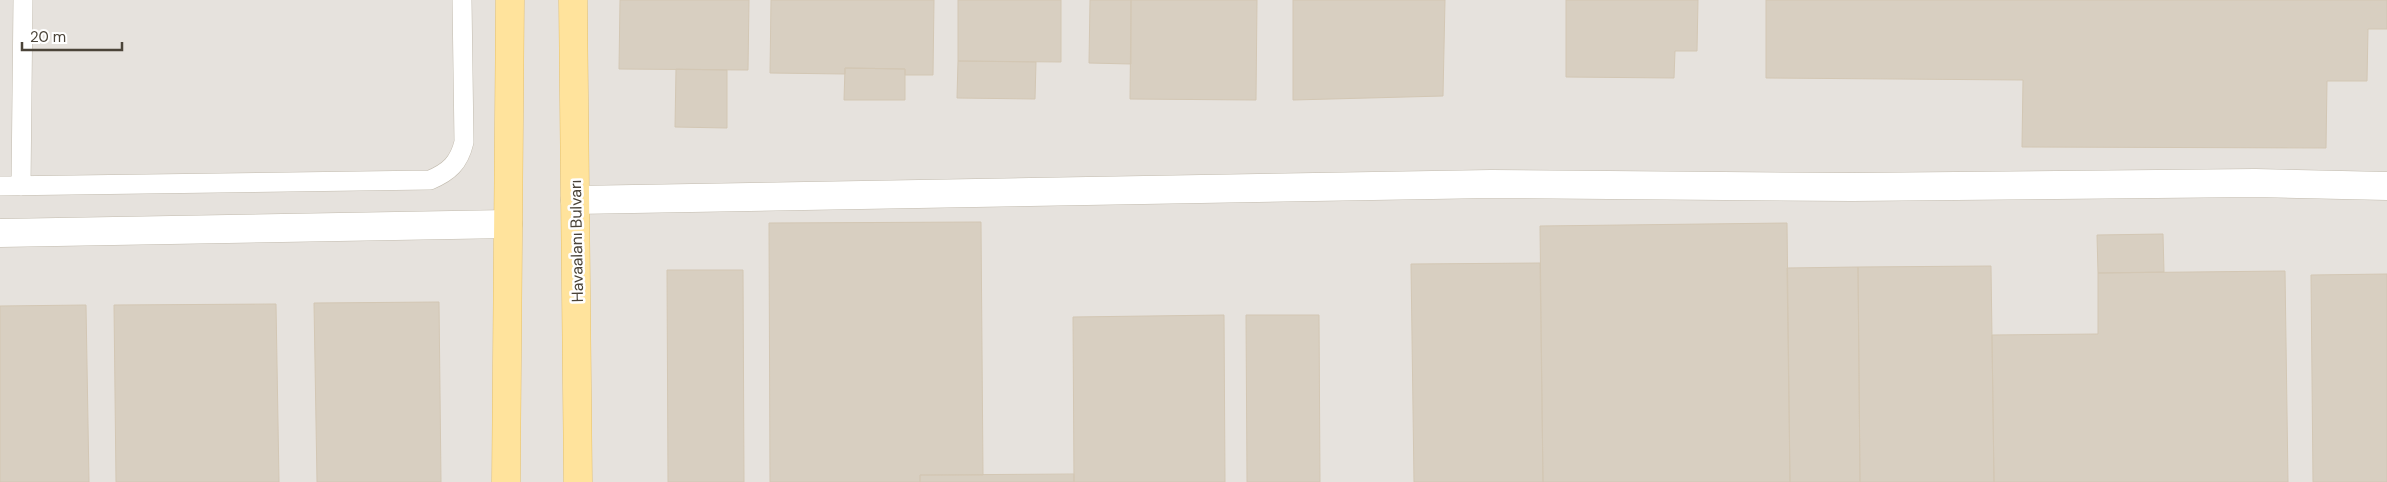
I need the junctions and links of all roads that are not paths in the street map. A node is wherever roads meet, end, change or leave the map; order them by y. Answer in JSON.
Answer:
{"nodes":[{"id":1,"x":23,"y":0,"type":"edge"},
{"id":2,"x":462,"y":0,"type":"edge"},
{"id":3,"x":510,"y":0,"type":"edge"},
{"id":4,"x":573,"y":0,"type":"edge"},
{"id":5,"x":0,"y":186,"type":"edge"},
{"id":6,"x":21,"y":186,"type":"junction"},
{"id":7,"x":2387,"y":186,"type":"edge"},
{"id":8,"x":575,"y":200,"type":"junction"},
{"id":9,"x":508,"y":224,"type":"junction"},
{"id":10,"x":0,"y":233,"type":"edge"},
{"id":11,"x":506,"y":482,"type":"edge"},
{"id":12,"x":578,"y":482,"type":"edge"}],
"edges":[{"from":1,"to":6,"type":"lane"},
{"from":2,"to":6,"type":"lane"},
{"from":3,"to":9,"type":"main road"},
{"from":4,"to":8,"type":"main road","name":"Havaalanı Bulvarı"},
{"from":5,"to":6,"type":"lane"},
{"from":7,"to":8,"type":"street"},
{"from":8,"to":12,"type":"main road","name":"Havaalanı Bulvarı"},
{"from":9,"to":10,"type":"street"},
{"from":9,"to":11,"type":"main road"}]}
